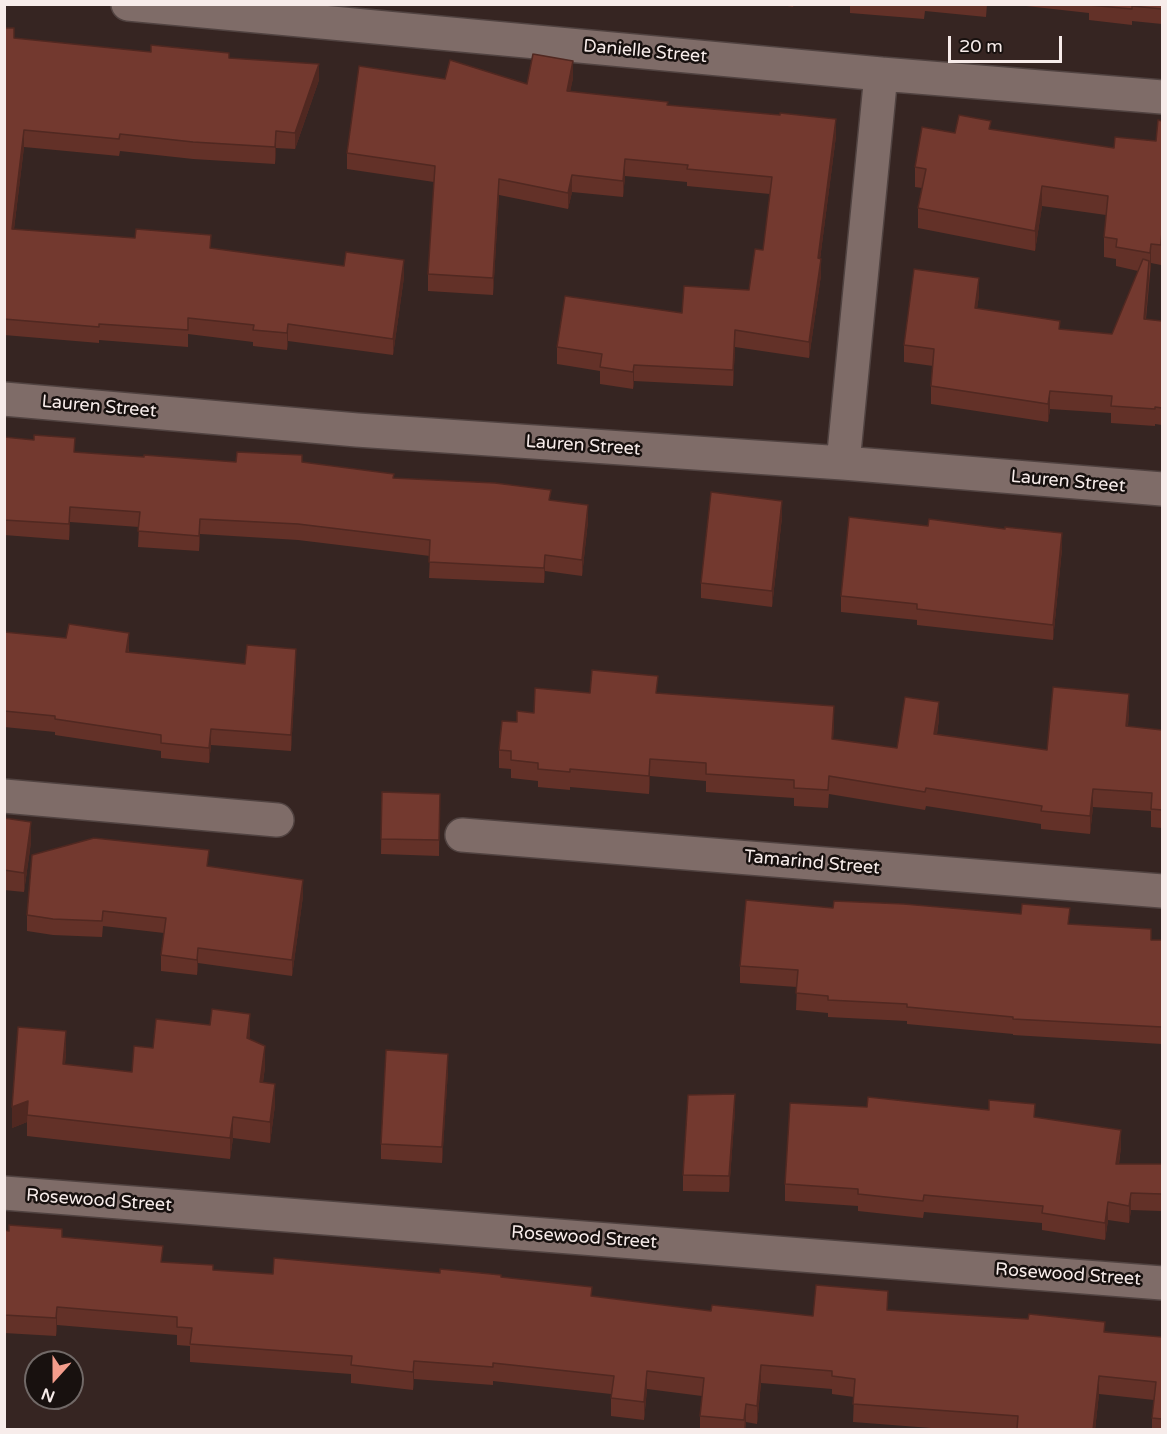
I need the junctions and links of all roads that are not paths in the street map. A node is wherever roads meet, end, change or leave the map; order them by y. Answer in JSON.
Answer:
{"nodes":[{"id":1,"x":128,"y":4,"type":"edge"},
{"id":2,"x":881,"y":74,"type":"junction"},
{"id":3,"x":1162,"y":97,"type":"edge"},
{"id":4,"x":4,"y":399,"type":"edge"},
{"id":5,"x":843,"y":463,"type":"junction"},
{"id":6,"x":1162,"y":489,"type":"edge"},
{"id":7,"x":4,"y":796,"type":"edge"},
{"id":8,"x":277,"y":820,"type":"dead end"},
{"id":9,"x":462,"y":835,"type":"dead end"},
{"id":10,"x":1162,"y":891,"type":"edge"},
{"id":11,"x":4,"y":1193,"type":"edge"},
{"id":12,"x":1162,"y":1283,"type":"edge"}],
"edges":[{"from":1,"to":2,"type":"street","name":"Danielle Street"},
{"from":2,"to":3,"type":"street","name":"Danielle Street"},
{"from":2,"to":5,"type":"street"},
{"from":4,"to":5,"type":"street","name":"Lauren Street"},
{"from":5,"to":6,"type":"street","name":"Lauren Street"},
{"from":7,"to":8,"type":"street"},
{"from":9,"to":10,"type":"street","name":"Tamarind Street"},
{"from":11,"to":12,"type":"street","name":"Rosewood Street"}]}
